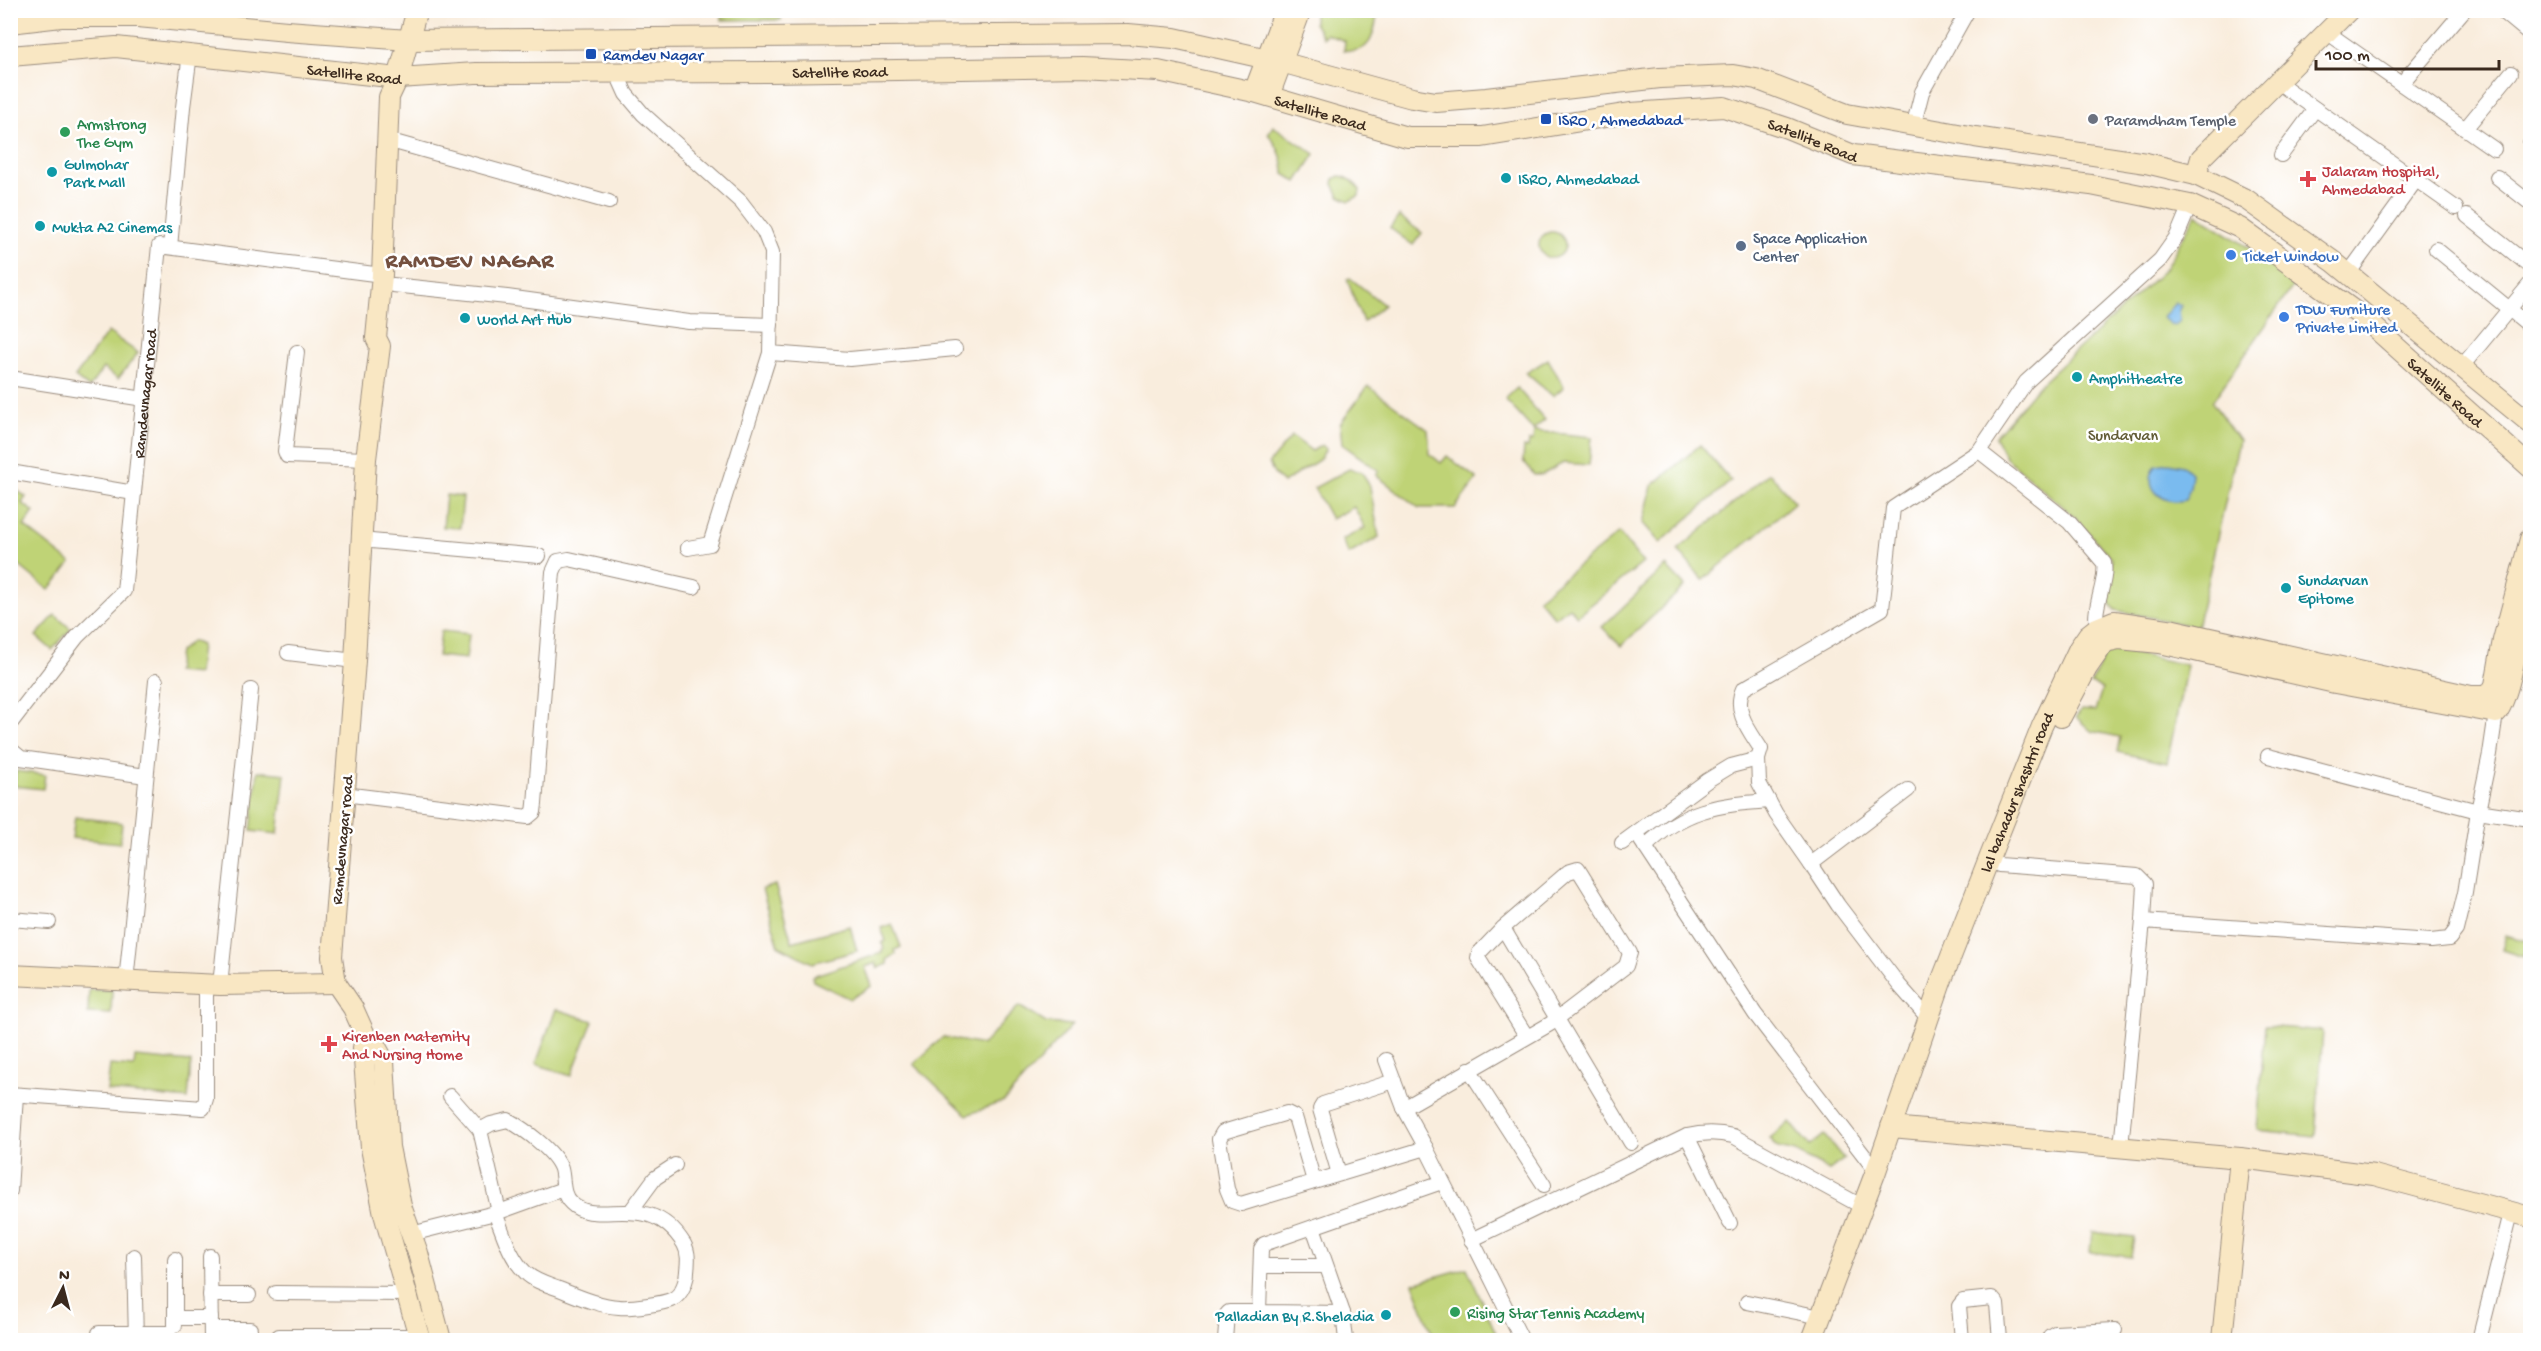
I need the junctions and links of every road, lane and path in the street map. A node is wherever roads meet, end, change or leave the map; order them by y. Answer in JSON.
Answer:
{"nodes":[{"id":1,"x":417,"y":10,"type":"edge"},
{"id":2,"x":1285,"y":10,"type":"edge"},
{"id":3,"x":1301,"y":10,"type":"edge"},
{"id":4,"x":1968,"y":10,"type":"edge"},
{"id":5,"x":2349,"y":10,"type":"edge"},
{"id":6,"x":2464,"y":10,"type":"edge"},
{"id":7,"x":2501,"y":10,"type":"edge"},
{"id":8,"x":10,"y":23,"type":"edge"},
{"id":9,"x":2328,"y":33,"type":"junction"},
{"id":10,"x":2530,"y":34,"type":"edge"},
{"id":11,"x":408,"y":40,"type":"junction"},
{"id":12,"x":190,"y":54,"type":"junction"},
{"id":13,"x":10,"y":56,"type":"edge"},
{"id":14,"x":1273,"y":60,"type":"junction"},
{"id":15,"x":2511,"y":72,"type":"dead end"},
{"id":16,"x":617,"y":74,"type":"junction"},
{"id":17,"x":398,"y":78,"type":"junction"},
{"id":18,"x":2401,"y":84,"type":"junction"},
{"id":19,"x":2286,"y":88,"type":"dead end"},
{"id":20,"x":1262,"y":94,"type":"junction"},
{"id":21,"x":2315,"y":109,"type":"junction"},
{"id":22,"x":1913,"y":126,"type":"junction"},
{"id":23,"x":2465,"y":129,"type":"junction"},
{"id":24,"x":398,"y":143,"type":"junction"},
{"id":25,"x":2494,"y":149,"type":"dead end"},
{"id":26,"x":2281,"y":155,"type":"dead end"},
{"id":27,"x":2196,"y":175,"type":"junction"},
{"id":28,"x":2497,"y":177,"type":"dead end"},
{"id":29,"x":2416,"y":180,"type":"junction"},
{"id":30,"x":609,"y":202,"type":"dead end"},
{"id":31,"x":2530,"y":203,"type":"edge"},
{"id":32,"x":2190,"y":205,"type":"junction"},
{"id":33,"x":170,"y":247,"type":"junction"},
{"id":34,"x":2436,"y":249,"type":"dead end"},
{"id":35,"x":2530,"y":266,"type":"edge"},
{"id":36,"x":2349,"y":274,"type":"junction"},
{"id":37,"x":387,"y":280,"type":"junction"},
{"id":38,"x":2530,"y":284,"type":"edge"},
{"id":39,"x":2509,"y":309,"type":"junction"},
{"id":40,"x":771,"y":325,"type":"junction"},
{"id":41,"x":2530,"y":326,"type":"edge"},
{"id":42,"x":955,"y":349,"type":"dead end"},
{"id":43,"x":297,"y":352,"type":"dead end"},
{"id":44,"x":770,"y":353,"type":"junction"},
{"id":45,"x":2463,"y":365,"type":"junction"},
{"id":46,"x":10,"y":378,"type":"edge"},
{"id":47,"x":144,"y":399,"type":"junction"},
{"id":48,"x":2530,"y":423,"type":"edge"},
{"id":49,"x":1979,"y":451,"type":"junction"},
{"id":50,"x":366,"y":459,"type":"junction"},
{"id":51,"x":2530,"y":467,"type":"edge"},
{"id":52,"x":10,"y":472,"type":"edge"},
{"id":53,"x":134,"y":493,"type":"junction"},
{"id":54,"x":2530,"y":539,"type":"edge"},
{"id":55,"x":360,"y":540,"type":"junction"},
{"id":56,"x":688,"y":548,"type":"dead end"},
{"id":57,"x":539,"y":556,"type":"dead end"},
{"id":58,"x":2530,"y":581,"type":"edge"},
{"id":59,"x":694,"y":587,"type":"dead end"},
{"id":60,"x":2101,"y":635,"type":"junction"},
{"id":61,"x":288,"y":653,"type":"dead end"},
{"id":62,"x":355,"y":661,"type":"junction"},
{"id":63,"x":156,"y":681,"type":"dead end"},
{"id":64,"x":251,"y":690,"type":"dead end"},
{"id":65,"x":2492,"y":705,"type":"junction"},
{"id":66,"x":10,"y":724,"type":"edge"},
{"id":67,"x":10,"y":749,"type":"edge"},
{"id":68,"x":2268,"y":756,"type":"dead end"},
{"id":69,"x":1758,"y":759,"type":"junction"},
{"id":70,"x":146,"y":776,"type":"junction"},
{"id":71,"x":1908,"y":790,"type":"dead end"},
{"id":72,"x":344,"y":795,"type":"junction"},
{"id":73,"x":1769,"y":801,"type":"junction"},
{"id":74,"x":2478,"y":811,"type":"junction"},
{"id":75,"x":2530,"y":819,"type":"edge"},
{"id":76,"x":1636,"y":833,"type":"junction"},
{"id":77,"x":1622,"y":843,"type":"dead end"},
{"id":78,"x":1645,"y":848,"type":"junction"},
{"id":79,"x":1810,"y":864,"type":"junction"},
{"id":80,"x":1999,"y":865,"type":"junction"},
{"id":81,"x":10,"y":919,"type":"edge"},
{"id":82,"x":2143,"y":921,"type":"junction"},
{"id":83,"x":49,"y":922,"type":"dead end"},
{"id":84,"x":1503,"y":928,"type":"junction"},
{"id":85,"x":10,"y":975,"type":"edge"},
{"id":86,"x":126,"y":981,"type":"junction"},
{"id":87,"x":336,"y":983,"type":"junction"},
{"id":88,"x":213,"y":985,"type":"junction"},
{"id":89,"x":1557,"y":1017,"type":"junction"},
{"id":90,"x":1928,"y":1018,"type":"junction"},
{"id":91,"x":366,"y":1037,"type":"junction"},
{"id":92,"x":1527,"y":1038,"type":"junction"},
{"id":93,"x":1386,"y":1060,"type":"dead end"},
{"id":94,"x":1469,"y":1070,"type":"junction"},
{"id":95,"x":1394,"y":1082,"type":"junction"},
{"id":96,"x":13,"y":1095,"type":"edge"},
{"id":97,"x":450,"y":1096,"type":"dead end"},
{"id":98,"x":1404,"y":1108,"type":"junction"},
{"id":99,"x":1898,"y":1127,"type":"junction"},
{"id":100,"x":480,"y":1130,"type":"junction"},
{"id":101,"x":1687,"y":1136,"type":"junction"},
{"id":102,"x":1631,"y":1143,"type":"dead end"},
{"id":103,"x":2121,"y":1147,"type":"junction"},
{"id":104,"x":1426,"y":1148,"type":"junction"},
{"id":105,"x":2240,"y":1158,"type":"junction"},
{"id":106,"x":675,"y":1165,"type":"dead end"},
{"id":107,"x":1876,"y":1171,"type":"junction"},
{"id":108,"x":1339,"y":1173,"type":"junction"},
{"id":109,"x":1314,"y":1181,"type":"junction"},
{"id":110,"x":1442,"y":1182,"type":"junction"},
{"id":111,"x":1544,"y":1185,"type":"dead end"},
{"id":112,"x":563,"y":1189,"type":"junction"},
{"id":113,"x":10,"y":1191,"type":"edge"},
{"id":114,"x":1863,"y":1207,"type":"junction"},
{"id":115,"x":630,"y":1212,"type":"junction"},
{"id":116,"x":497,"y":1213,"type":"junction"},
{"id":117,"x":2521,"y":1215,"type":"edge"},
{"id":118,"x":1730,"y":1223,"type":"dead end"},
{"id":119,"x":1313,"y":1227,"type":"junction"},
{"id":120,"x":411,"y":1234,"type":"junction"},
{"id":121,"x":1471,"y":1240,"type":"junction"},
{"id":122,"x":134,"y":1256,"type":"dead end"},
{"id":123,"x":210,"y":1257,"type":"dead end"},
{"id":124,"x":175,"y":1259,"type":"dead end"},
{"id":125,"x":1261,"y":1266,"type":"junction"},
{"id":126,"x":1326,"y":1266,"type":"junction"},
{"id":127,"x":276,"y":1293,"type":"dead end"},
{"id":128,"x":249,"y":1294,"type":"dead end"},
{"id":129,"x":406,"y":1294,"type":"junction"},
{"id":130,"x":210,"y":1295,"type":"junction"},
{"id":131,"x":1747,"y":1302,"type":"dead end"},
{"id":132,"x":1259,"y":1312,"type":"junction"},
{"id":133,"x":1343,"y":1312,"type":"junction"},
{"id":134,"x":1821,"y":1317,"type":"junction"},
{"id":135,"x":175,"y":1318,"type":"junction"},
{"id":136,"x":211,"y":1329,"type":"edge"},
{"id":137,"x":250,"y":1329,"type":"dead end"},
{"id":138,"x":2115,"y":1330,"type":"dead end"},
{"id":139,"x":99,"y":1333,"type":"dead end"},
{"id":140,"x":279,"y":1336,"type":"dead end"},
{"id":141,"x":136,"y":1337,"type":"edge"},
{"id":142,"x":419,"y":1338,"type":"edge"},
{"id":143,"x":170,"y":1341,"type":"edge"},
{"id":144,"x":175,"y":1341,"type":"edge"},
{"id":145,"x":441,"y":1341,"type":"edge"},
{"id":146,"x":1225,"y":1341,"type":"edge"},
{"id":147,"x":1346,"y":1341,"type":"edge"},
{"id":148,"x":1522,"y":1341,"type":"edge"},
{"id":149,"x":1812,"y":1341,"type":"edge"},
{"id":150,"x":1822,"y":1341,"type":"edge"},
{"id":151,"x":1962,"y":1341,"type":"edge"},
{"id":152,"x":2000,"y":1341,"type":"edge"},
{"id":153,"x":2049,"y":1341,"type":"edge"},
{"id":154,"x":2222,"y":1341,"type":"edge"},
{"id":155,"x":2479,"y":1341,"type":"edge"}],
"edges":[{"from":1,"to":11,"type":"main road","name":"Ramdevnagar road"},
{"from":2,"to":14,"type":"main road"},
{"from":3,"to":14,"type":"main road"},
{"from":4,"to":22,"type":"street"},
{"from":5,"to":9,"type":"main road"},
{"from":6,"to":18,"type":"street"},
{"from":7,"to":10,"type":"street"},
{"from":8,"to":11,"type":"main road","name":"Satellite Road"},
{"from":9,"to":18,"type":"street"},
{"from":9,"to":27,"type":"main road"},
{"from":11,"to":14,"type":"main road","name":"Satellite Road"},
{"from":11,"to":17,"type":"main road","name":"Ramdevnagar road"},
{"from":12,"to":13,"type":"main road","name":"Satellite Road"},
{"from":12,"to":17,"type":"main road","name":"Satellite Road"},
{"from":12,"to":33,"type":"street"},
{"from":14,"to":20,"type":"main road"},
{"from":14,"to":22,"type":"main road","name":"Satellite Road"},
{"from":15,"to":23,"type":"street"},
{"from":16,"to":17,"type":"main road","name":"Satellite Road"},
{"from":16,"to":20,"type":"main road","name":"Satellite Road"},
{"from":16,"to":40,"type":"street"},
{"from":17,"to":24,"type":"main road","name":"Ramdevnagar road"},
{"from":17,"to":37,"type":"main road","name":"Ramdevnagar road"},
{"from":18,"to":23,"type":"street"},
{"from":19,"to":21,"type":"street"},
{"from":20,"to":32,"type":"main road","name":"Satellite Road"},
{"from":21,"to":26,"type":"street"},
{"from":21,"to":29,"type":"street"},
{"from":22,"to":27,"type":"main road","name":"Satellite Road"},
{"from":23,"to":25,"type":"street"},
{"from":24,"to":30,"type":"street"},
{"from":24,"to":37,"type":"main road","name":"Ramdevnagar road"},
{"from":27,"to":36,"type":"main road","name":"Satellite Road"},
{"from":28,"to":31,"type":"street"},
{"from":29,"to":35,"type":"street"},
{"from":29,"to":36,"type":"street"},
{"from":32,"to":49,"type":"street"},
{"from":32,"to":51,"type":"main road","name":"Satellite Road"},
{"from":33,"to":37,"type":"street"},
{"from":33,"to":47,"type":"street","name":"Ramdevnagar road"},
{"from":34,"to":39,"type":"street"},
{"from":36,"to":45,"type":"main road","name":"Satellite Road"},
{"from":37,"to":40,"type":"street"},
{"from":37,"to":50,"type":"main road","name":"Ramdevnagar road"},
{"from":38,"to":39,"type":"street"},
{"from":39,"to":41,"type":"street"},
{"from":39,"to":45,"type":"street"},
{"from":40,"to":44,"type":"street"},
{"from":42,"to":44,"type":"street"},
{"from":43,"to":50,"type":"street"},
{"from":44,"to":56,"type":"street"},
{"from":45,"to":48,"type":"main road","name":"Satellite Road"},
{"from":46,"to":47,"type":"street"},
{"from":47,"to":53,"type":"street","name":"Ramdevnagar road"},
{"from":49,"to":60,"type":"street"},
{"from":49,"to":69,"type":"street"},
{"from":50,"to":55,"type":"main road","name":"Ramdevnagar road"},
{"from":52,"to":53,"type":"street"},
{"from":53,"to":66,"type":"street","name":"Ramdevnagar road"},
{"from":54,"to":65,"type":"main road"},
{"from":55,"to":57,"type":"street"},
{"from":55,"to":62,"type":"main road","name":"Ramdevnagar road"},
{"from":58,"to":65,"type":"main road"},
{"from":59,"to":72,"type":"street"},
{"from":60,"to":65,"type":"main road"},
{"from":60,"to":80,"type":"main road"},
{"from":60,"to":90,"type":"main road","name":"lal bahadur shashtri road"},
{"from":61,"to":62,"type":"street"},
{"from":62,"to":72,"type":"main road","name":"Ramdevnagar road"},
{"from":63,"to":70,"type":"street"},
{"from":64,"to":88,"type":"street"},
{"from":65,"to":74,"type":"street"},
{"from":67,"to":70,"type":"street"},
{"from":68,"to":74,"type":"street"},
{"from":69,"to":73,"type":"street"},
{"from":69,"to":76,"type":"street"},
{"from":70,"to":86,"type":"street"},
{"from":71,"to":79,"type":"street"},
{"from":72,"to":87,"type":"main road","name":"Ramdevnagar road"},
{"from":73,"to":78,"type":"street"},
{"from":73,"to":79,"type":"street"},
{"from":74,"to":75,"type":"street"},
{"from":74,"to":82,"type":"street"},
{"from":76,"to":77,"type":"street"},
{"from":76,"to":78,"type":"street"},
{"from":78,"to":107,"type":"street"},
{"from":79,"to":90,"type":"street"},
{"from":80,"to":82,"type":"street"},
{"from":80,"to":99,"type":"main road"},
{"from":81,"to":83,"type":"street"},
{"from":82,"to":103,"type":"street"},
{"from":84,"to":89,"type":"street"},
{"from":84,"to":89,"type":"street"},
{"from":84,"to":92,"type":"street"},
{"from":85,"to":86,"type":"main road"},
{"from":86,"to":88,"type":"main road"},
{"from":87,"to":88,"type":"main road"},
{"from":87,"to":91,"type":"main road","name":"Ramdevnagar road"},
{"from":88,"to":96,"type":"street"},
{"from":89,"to":92,"type":"street"},
{"from":89,"to":102,"type":"street"},
{"from":90,"to":99,"type":"main road","name":"lal bahadur shashtri road"},
{"from":91,"to":120,"type":"main road","name":"Ramdevnagar road"},
{"from":91,"to":129,"type":"main road","name":"Ramdevnagar road"},
{"from":92,"to":94,"type":"street"},
{"from":93,"to":95,"type":"street"},
{"from":94,"to":98,"type":"street"},
{"from":94,"to":111,"type":"street"},
{"from":95,"to":98,"type":"street"},
{"from":95,"to":108,"type":"street"},
{"from":96,"to":113,"type":"street"},
{"from":97,"to":100,"type":"street"},
{"from":98,"to":104,"type":"street"},
{"from":99,"to":103,"type":"main road"},
{"from":99,"to":107,"type":"main road","name":"lal bahadur shashtri road"},
{"from":99,"to":150,"type":"main road"},
{"from":100,"to":112,"type":"street"},
{"from":100,"to":116,"type":"street"},
{"from":101,"to":114,"type":"street"},
{"from":101,"to":118,"type":"street"},
{"from":101,"to":121,"type":"street"},
{"from":103,"to":105,"type":"main road"},
{"from":104,"to":108,"type":"street"},
{"from":104,"to":110,"type":"street"},
{"from":105,"to":117,"type":"main road"},
{"from":105,"to":154,"type":"main road"},
{"from":106,"to":115,"type":"street"},
{"from":107,"to":114,"type":"main road","name":"lal bahadur shashtri road"},
{"from":108,"to":109,"type":"street"},
{"from":109,"to":109,"type":"street"},
{"from":110,"to":119,"type":"street"},
{"from":110,"to":121,"type":"street"},
{"from":112,"to":115,"type":"street"},
{"from":112,"to":116,"type":"street"},
{"from":114,"to":134,"type":"main road","name":"lal bahadur shashtri road"},
{"from":115,"to":116,"type":"street"},
{"from":116,"to":120,"type":"street"},
{"from":117,"to":155,"type":"street"},
{"from":119,"to":125,"type":"street"},
{"from":119,"to":126,"type":"street"},
{"from":120,"to":145,"type":"main road","name":"Ramdevnagar road"},
{"from":121,"to":148,"type":"street"},
{"from":122,"to":141,"type":"street"},
{"from":123,"to":130,"type":"street"},
{"from":124,"to":135,"type":"street"},
{"from":125,"to":126,"type":"street"},
{"from":125,"to":132,"type":"street"},
{"from":126,"to":133,"type":"street"},
{"from":127,"to":129,"type":"street"},
{"from":128,"to":130,"type":"street"},
{"from":129,"to":142,"type":"main road","name":"Ramdevnagar road"},
{"from":130,"to":136,"type":"street"},
{"from":131,"to":134,"type":"street"},
{"from":132,"to":133,"type":"street"},
{"from":132,"to":146,"type":"street"},
{"from":133,"to":147,"type":"street"},
{"from":134,"to":149,"type":"main road","name":"lal bahadur shashtri road"},
{"from":135,"to":136,"type":"street"},
{"from":135,"to":144,"type":"street"},
{"from":136,"to":137,"type":"street"},
{"from":138,"to":153,"type":"street"},
{"from":139,"to":141,"type":"street"},
{"from":140,"to":142,"type":"street"},
{"from":141,"to":143,"type":"street"},
{"from":151,"to":152,"type":"street"}]}
